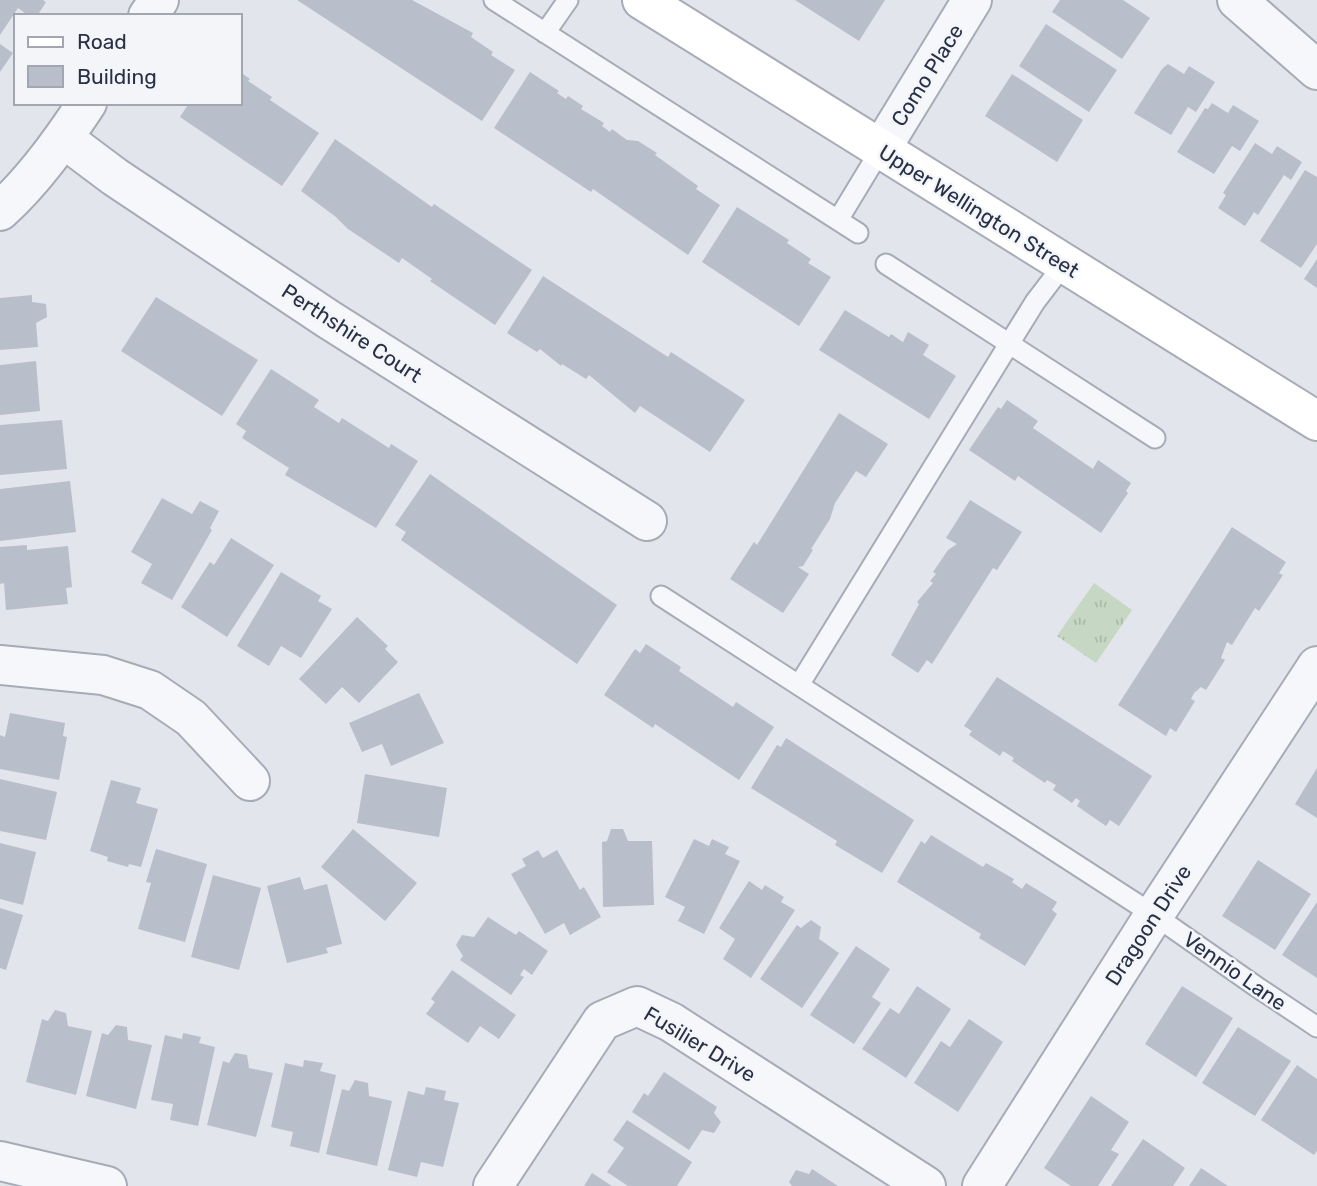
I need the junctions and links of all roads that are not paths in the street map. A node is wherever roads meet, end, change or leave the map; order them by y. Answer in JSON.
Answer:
{"nodes":[{"id":1,"x":494,"y":0,"type":"edge"},
{"id":2,"x":568,"y":0,"type":"edge"},
{"id":3,"x":642,"y":0,"type":"edge"},
{"id":4,"x":972,"y":0,"type":"edge"},
{"id":5,"x":1237,"y":0,"type":"edge"},
{"id":6,"x":545,"y":33,"type":"junction"},
{"id":7,"x":1317,"y":70,"type":"edge"},
{"id":8,"x":87,"y":105,"type":"edge"},
{"id":9,"x":63,"y":138,"type":"junction"},
{"id":10,"x":881,"y":149,"type":"junction"},
{"id":11,"x":0,"y":211,"type":"edge"},
{"id":12,"x":838,"y":220,"type":"junction"},
{"id":13,"x":858,"y":233,"type":"dead end"},
{"id":14,"x":886,"y":264,"type":"dead end"},
{"id":15,"x":1064,"y":264,"type":"junction"},
{"id":16,"x":1009,"y":344,"type":"junction"},
{"id":17,"x":1317,"y":421,"type":"edge"},
{"id":18,"x":1155,"y":438,"type":"dead end"},
{"id":19,"x":647,"y":521,"type":"dead end"},
{"id":20,"x":661,"y":596,"type":"dead end"},
{"id":21,"x":0,"y":665,"type":"edge"},
{"id":22,"x":1314,"y":675,"type":"edge"},
{"id":23,"x":799,"y":685,"type":"junction"},
{"id":24,"x":250,"y":781,"type":"dead end"},
{"id":25,"x":1154,"y":915,"type":"junction"},
{"id":26,"x":1317,"y":1027,"type":"edge"},
{"id":27,"x":0,"y":1161,"type":"edge"},
{"id":28,"x":107,"y":1186,"type":"edge"},
{"id":29,"x":492,"y":1186,"type":"edge"},
{"id":30,"x":926,"y":1186,"type":"edge"},
{"id":31,"x":982,"y":1186,"type":"edge"}],
"edges":[{"from":1,"to":6,"type":"lane"},
{"from":2,"to":6,"type":"lane"},
{"from":3,"to":10,"type":"main road","name":"Upper Wellington Street"},
{"from":4,"to":10,"type":"street","name":"Como Place"},
{"from":5,"to":7,"type":"street"},
{"from":6,"to":12,"type":"lane"},
{"from":8,"to":9,"type":"street"},
{"from":9,"to":11,"type":"street"},
{"from":9,"to":19,"type":"street","name":"Perthshire Court"},
{"from":10,"to":12,"type":"lane"},
{"from":10,"to":15,"type":"main road","name":"Upper Wellington Street"},
{"from":12,"to":13,"type":"lane"},
{"from":14,"to":16,"type":"lane"},
{"from":15,"to":16,"type":"lane"},
{"from":15,"to":17,"type":"main road","name":"Upper Wellington Street"},
{"from":16,"to":18,"type":"lane"},
{"from":16,"to":23,"type":"lane"},
{"from":20,"to":23,"type":"lane","name":"Vennio Lane"},
{"from":21,"to":24,"type":"street"},
{"from":22,"to":25,"type":"street","name":"Dragoon Drive"},
{"from":23,"to":25,"type":"lane","name":"Vennio Lane"},
{"from":25,"to":26,"type":"lane","name":"Vennio Lane"},
{"from":25,"to":31,"type":"street","name":"Dragoon Drive"},
{"from":27,"to":28,"type":"street"},
{"from":29,"to":30,"type":"street","name":"Fusilier Drive"}]}
